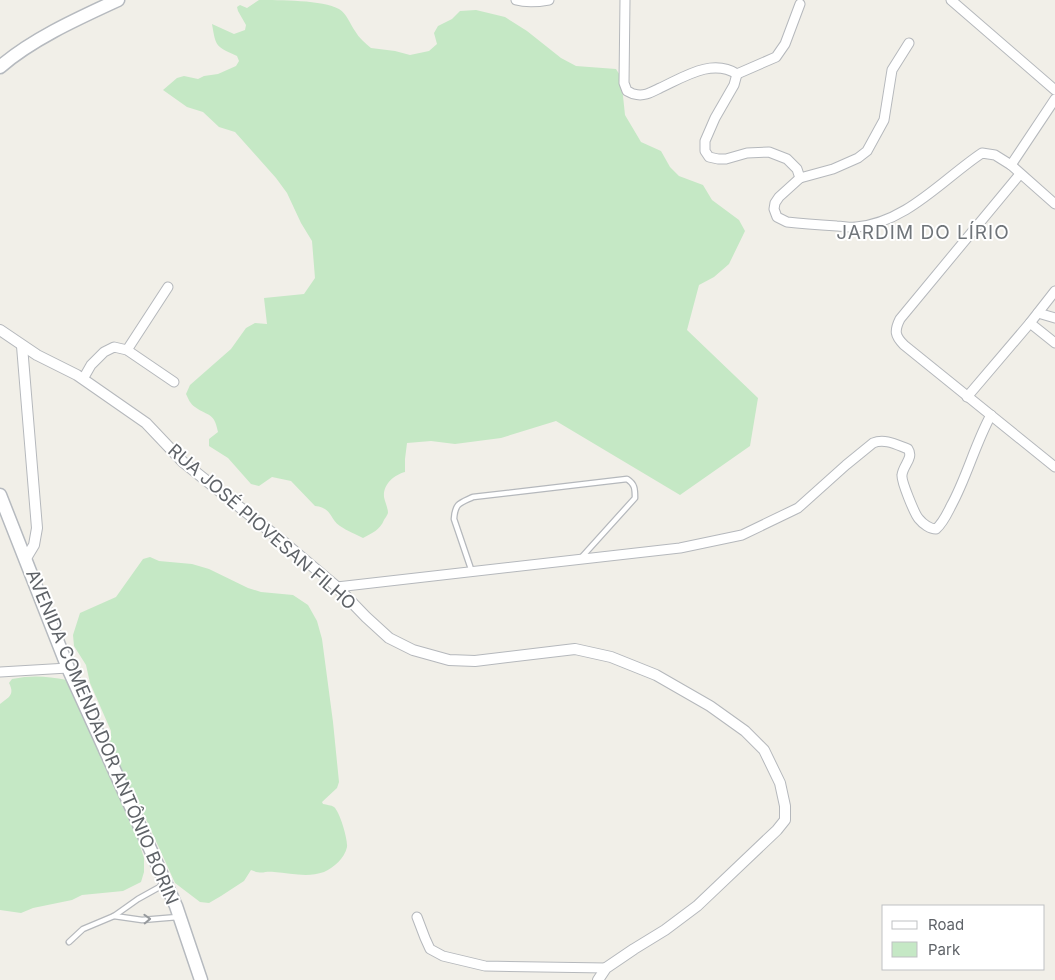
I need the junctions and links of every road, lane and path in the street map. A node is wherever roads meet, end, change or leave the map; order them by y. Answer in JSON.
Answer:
{"nodes":[{"id":1,"x":118,"y":0,"type":"edge"},
{"id":2,"x":516,"y":0,"type":"edge"},
{"id":3,"x":549,"y":0,"type":"edge"},
{"id":4,"x":625,"y":0,"type":"edge"},
{"id":5,"x":951,"y":0,"type":"edge"},
{"id":6,"x":800,"y":4,"type":"dead end"},
{"id":7,"x":909,"y":43,"type":"dead end"},
{"id":8,"x":0,"y":67,"type":"edge"},
{"id":9,"x":737,"y":74,"type":"junction"},
{"id":10,"x":1055,"y":90,"type":"edge"},
{"id":11,"x":1055,"y":99,"type":"edge"},
{"id":12,"x":1011,"y":165,"type":"junction"},
{"id":13,"x":1020,"y":174,"type":"junction"},
{"id":14,"x":800,"y":178,"type":"junction"},
{"id":15,"x":1055,"y":204,"type":"edge"},
{"id":16,"x":168,"y":288,"type":"dead end"},
{"id":17,"x":1055,"y":291,"type":"edge"},
{"id":18,"x":1038,"y":313,"type":"junction"},
{"id":19,"x":1055,"y":318,"type":"edge"},
{"id":20,"x":1030,"y":323,"type":"junction"},
{"id":21,"x":0,"y":330,"type":"edge"},
{"id":22,"x":1055,"y":343,"type":"edge"},
{"id":23,"x":22,"y":346,"type":"junction"},
{"id":24,"x":128,"y":350,"type":"junction"},
{"id":25,"x":83,"y":380,"type":"junction"},
{"id":26,"x":174,"y":382,"type":"dead end"},
{"id":27,"x":967,"y":397,"type":"junction"},
{"id":28,"x":991,"y":416,"type":"junction"},
{"id":29,"x":1055,"y":467,"type":"edge"},
{"id":30,"x":0,"y":495,"type":"edge"},
{"id":31,"x":25,"y":560,"type":"junction"},
{"id":32,"x":579,"y":560,"type":"junction"},
{"id":33,"x":472,"y":572,"type":"junction"},
{"id":34,"x":337,"y":587,"type":"junction"},
{"id":35,"x":68,"y":668,"type":"junction"},
{"id":36,"x":0,"y":672,"type":"edge"},
{"id":37,"x":166,"y":884,"type":"junction"},
{"id":38,"x":114,"y":916,"type":"junction"},
{"id":39,"x":179,"y":917,"type":"junction"},
{"id":40,"x":417,"y":917,"type":"dead end"},
{"id":41,"x":69,"y":942,"type":"dead end"},
{"id":42,"x":606,"y":968,"type":"junction"},
{"id":43,"x":200,"y":980,"type":"edge"},
{"id":44,"x":598,"y":980,"type":"edge"}],
"edges":[{"from":1,"to":8,"type":"main road"},
{"from":2,"to":3,"type":"street"},
{"from":4,"to":9,"type":"street"},
{"from":5,"to":10,"type":"street"},
{"from":6,"to":9,"type":"street"},
{"from":7,"to":14,"type":"street"},
{"from":9,"to":14,"type":"street"},
{"from":11,"to":12,"type":"street"},
{"from":12,"to":13,"type":"street"},
{"from":12,"to":14,"type":"street"},
{"from":13,"to":15,"type":"street"},
{"from":13,"to":27,"type":"street"},
{"from":16,"to":24,"type":"street"},
{"from":17,"to":18,"type":"street"},
{"from":18,"to":19,"type":"street"},
{"from":18,"to":20,"type":"street"},
{"from":20,"to":22,"type":"street"},
{"from":20,"to":27,"type":"street"},
{"from":21,"to":23,"type":"street","name":"RUA JOSÉ PIOVESAN FILHO"},
{"from":23,"to":25,"type":"street","name":"RUA JOSÉ PIOVESAN FILHO"},
{"from":23,"to":31,"type":"street"},
{"from":24,"to":25,"type":"street"},
{"from":24,"to":26,"type":"street"},
{"from":25,"to":34,"type":"street","name":"RUA JOSÉ PIOVESAN FILHO"},
{"from":27,"to":28,"type":"street"},
{"from":28,"to":29,"type":"street"},
{"from":28,"to":32,"type":"street"},
{"from":30,"to":31,"type":"main road","name":"AVENIDA COMENDADOR ANTÔNIO BORIN"},
{"from":31,"to":35,"type":"main road","name":"AVENIDA COMENDADOR ANTÔNIO BORIN"},
{"from":32,"to":33,"type":"street"},
{"from":32,"to":33,"type":"lane"},
{"from":33,"to":34,"type":"street"},
{"from":34,"to":42,"type":"street","name":"RUA JOSÉ PIOVESAN FILHO"},
{"from":35,"to":36,"type":"street"},
{"from":35,"to":37,"type":"main road","name":"AVENIDA COMENDADOR ANTÔNIO BORIN"},
{"from":37,"to":38,"type":"lane"},
{"from":37,"to":39,"type":"main road","name":"AVENIDA COMENDADOR ANTÔNIO BORIN"},
{"from":38,"to":39,"type":"lane","one_way":true},
{"from":38,"to":41,"type":"lane"},
{"from":39,"to":43,"type":"main road","name":"AVENIDA COMENDADOR ANTÔNIO BORIN"},
{"from":40,"to":42,"type":"street"},
{"from":42,"to":44,"type":"street","name":"RUA JOSÉ PIOVESAN FILHO"}]}
